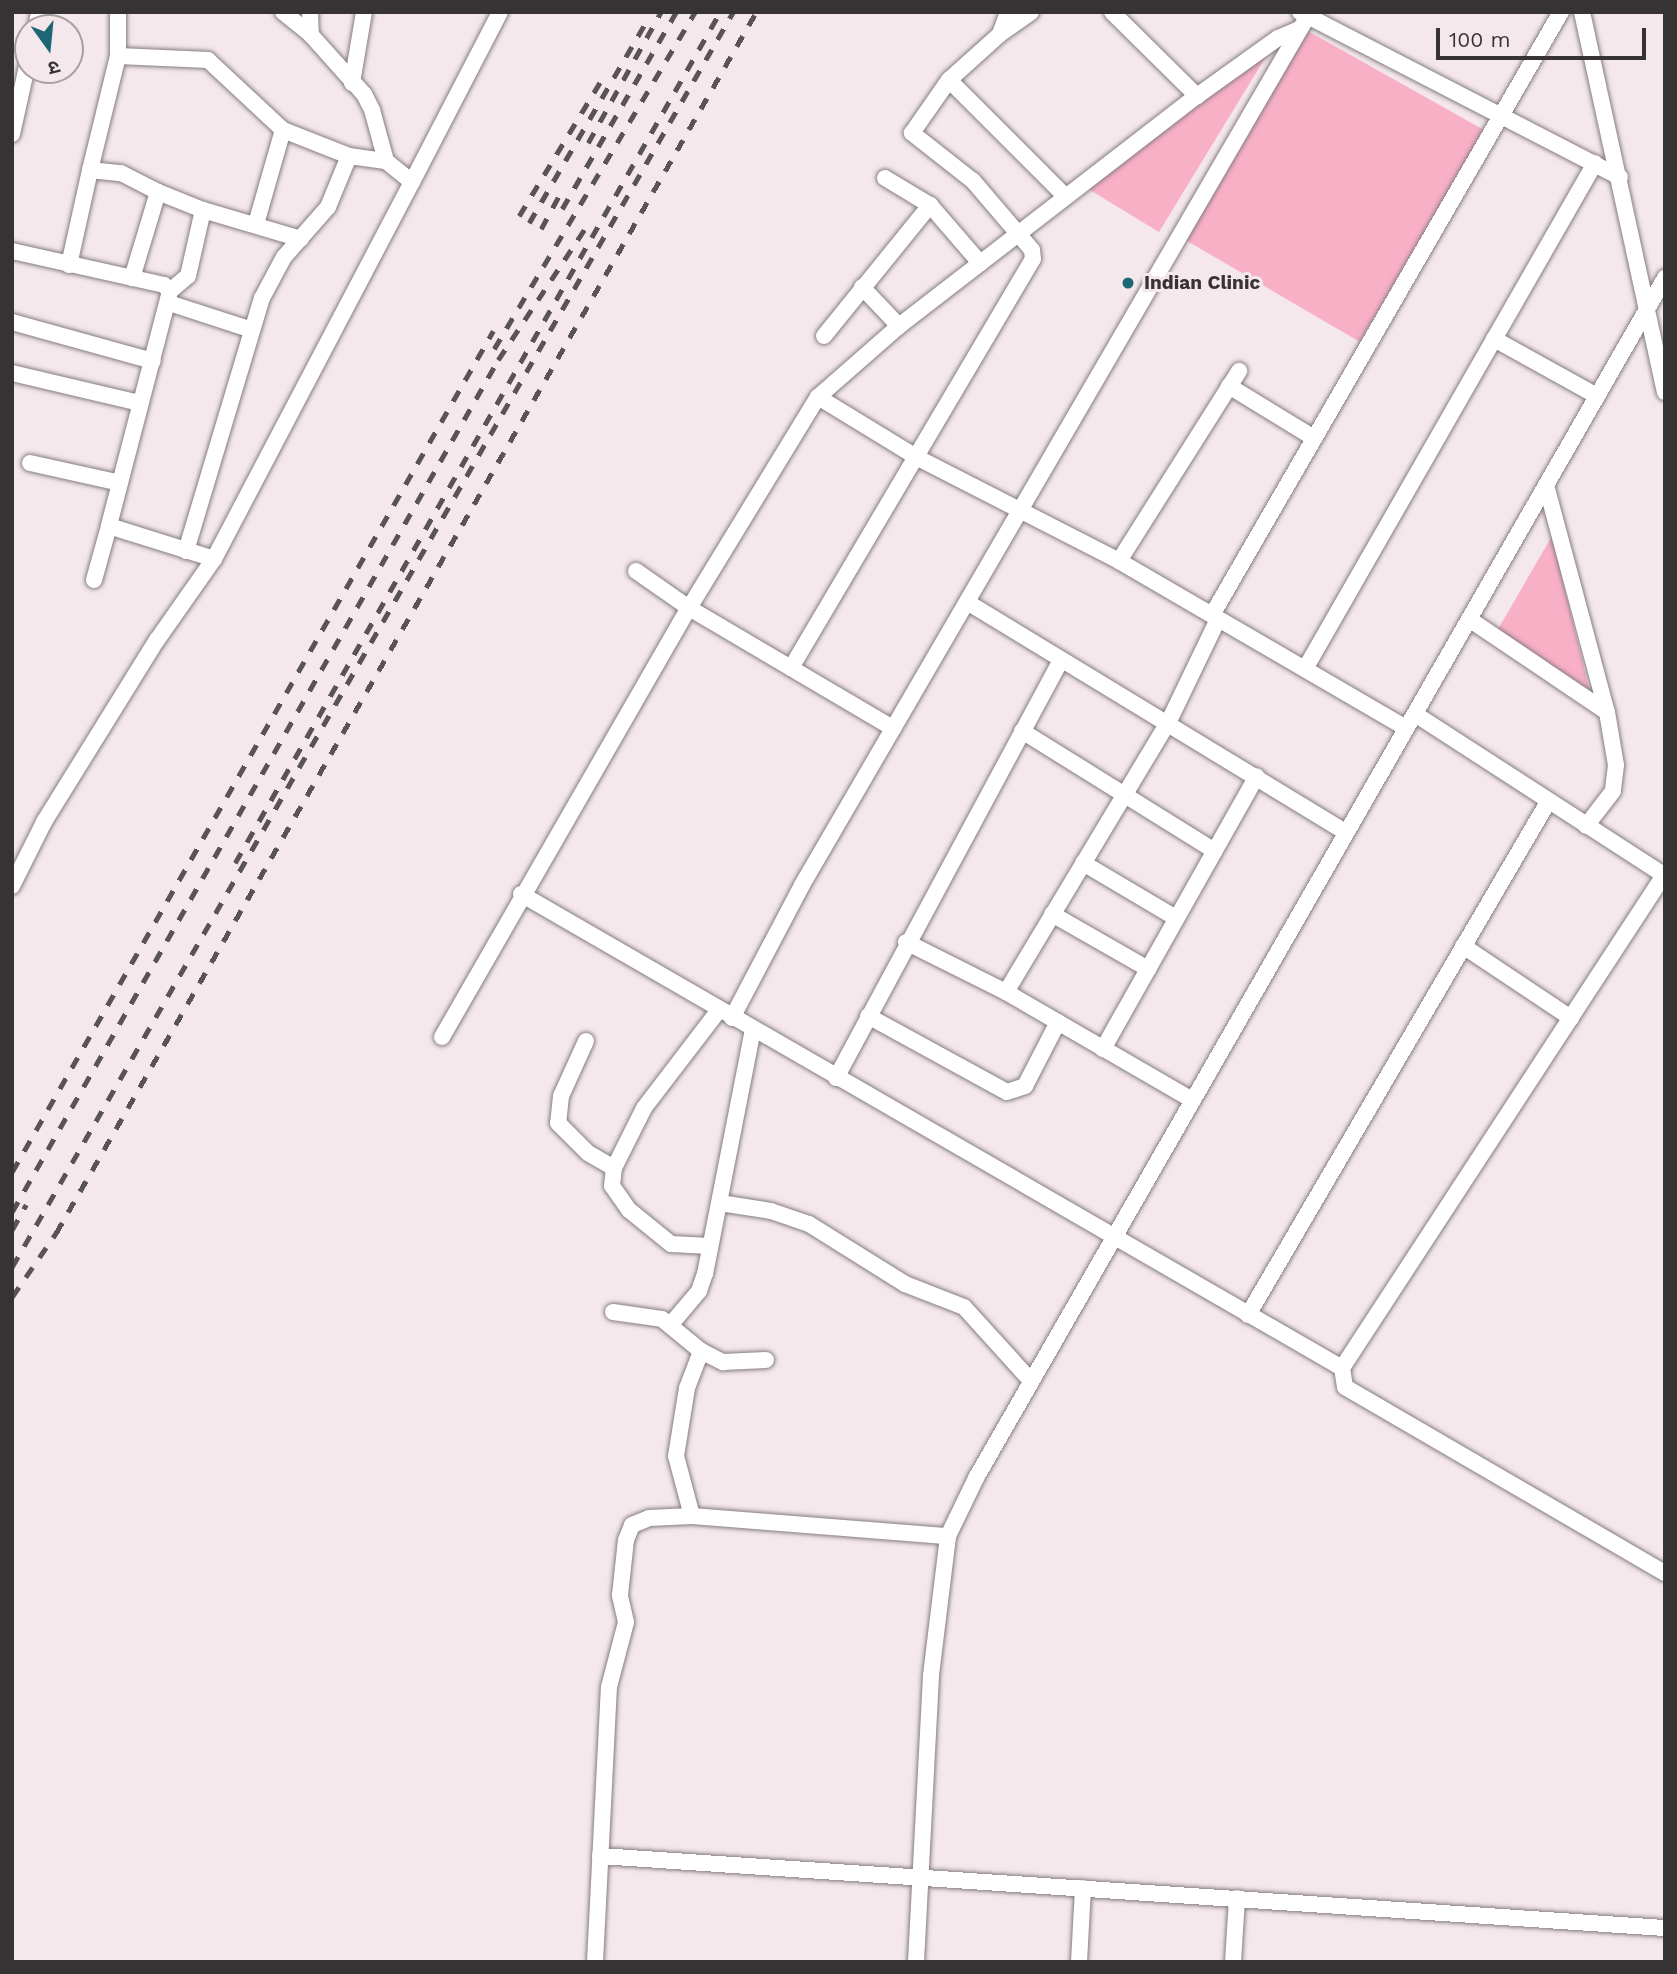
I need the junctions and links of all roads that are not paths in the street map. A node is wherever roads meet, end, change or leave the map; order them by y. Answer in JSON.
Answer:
{"nodes":[{"id":1,"x":118,"y":12,"type":"edge"},
{"id":2,"x":283,"y":12,"type":"edge"},
{"id":3,"x":310,"y":12,"type":"edge"},
{"id":4,"x":364,"y":12,"type":"edge"},
{"id":5,"x":500,"y":12,"type":"edge"},
{"id":6,"x":1008,"y":12,"type":"edge"},
{"id":7,"x":1031,"y":12,"type":"edge"},
{"id":8,"x":1112,"y":12,"type":"edge"},
{"id":9,"x":1561,"y":12,"type":"edge"},
{"id":10,"x":1582,"y":12,"type":"edge"},
{"id":11,"x":1306,"y":14,"type":"edge"},
{"id":12,"x":1297,"y":30,"type":"junction"},
{"id":13,"x":1000,"y":34,"type":"junction"},
{"id":14,"x":312,"y":35,"type":"junction"},
{"id":15,"x":118,"y":56,"type":"junction"},
{"id":16,"x":949,"y":80,"type":"junction"},
{"id":17,"x":352,"y":83,"type":"junction"},
{"id":18,"x":23,"y":84,"type":"edge"},
{"id":19,"x":1197,"y":96,"type":"junction"},
{"id":20,"x":1503,"y":114,"type":"junction"},
{"id":21,"x":283,"y":130,"type":"junction"},
{"id":22,"x":12,"y":134,"type":"edge"},
{"id":23,"x":349,"y":156,"type":"junction"},
{"id":24,"x":386,"y":161,"type":"junction"},
{"id":25,"x":1595,"y":163,"type":"junction"},
{"id":26,"x":90,"y":170,"type":"junction"},
{"id":27,"x":1620,"y":177,"type":"junction"},
{"id":28,"x":885,"y":178,"type":"dead end"},
{"id":29,"x":412,"y":182,"type":"junction"},
{"id":30,"x":158,"y":192,"type":"junction"},
{"id":31,"x":1066,"y":197,"type":"junction"},
{"id":32,"x":930,"y":205,"type":"junction"},
{"id":33,"x":203,"y":211,"type":"junction"},
{"id":34,"x":256,"y":224,"type":"junction"},
{"id":35,"x":1018,"y":234,"type":"junction"},
{"id":36,"x":300,"y":239,"type":"junction"},
{"id":37,"x":12,"y":251,"type":"edge"},
{"id":38,"x":980,"y":262,"type":"junction"},
{"id":39,"x":69,"y":265,"type":"junction"},
{"id":40,"x":132,"y":278,"type":"junction"},
{"id":41,"x":1665,"y":278,"type":"edge"},
{"id":42,"x":862,"y":287,"type":"junction"},
{"id":43,"x":169,"y":297,"type":"junction"},
{"id":44,"x":1647,"y":309,"type":"junction"},
{"id":45,"x":12,"y":322,"type":"edge"},
{"id":46,"x":899,"y":326,"type":"junction"},
{"id":47,"x":252,"y":330,"type":"junction"},
{"id":48,"x":824,"y":336,"type":"dead end"},
{"id":49,"x":1494,"y":339,"type":"junction"},
{"id":50,"x":153,"y":361,"type":"junction"},
{"id":51,"x":1239,"y":371,"type":"dead end"},
{"id":52,"x":12,"y":373,"type":"edge"},
{"id":53,"x":1230,"y":386,"type":"junction"},
{"id":54,"x":1665,"y":391,"type":"edge"},
{"id":55,"x":1597,"y":396,"type":"junction"},
{"id":56,"x":818,"y":397,"type":"junction"},
{"id":57,"x":140,"y":403,"type":"junction"},
{"id":58,"x":1314,"y":438,"type":"junction"},
{"id":59,"x":918,"y":458,"type":"junction"},
{"id":60,"x":30,"y":463,"type":"dead end"},
{"id":61,"x":120,"y":483,"type":"junction"},
{"id":62,"x":1546,"y":485,"type":"junction"},
{"id":63,"x":1018,"y":513,"type":"junction"},
{"id":64,"x":108,"y":526,"type":"junction"},
{"id":65,"x":186,"y":551,"type":"junction"},
{"id":66,"x":214,"y":559,"type":"junction"},
{"id":67,"x":1119,"y":561,"type":"junction"},
{"id":68,"x":636,"y":571,"type":"dead end"},
{"id":69,"x":94,"y":580,"type":"dead end"},
{"id":70,"x":967,"y":602,"type":"junction"},
{"id":71,"x":689,"y":608,"type":"junction"},
{"id":72,"x":1215,"y":617,"type":"junction"},
{"id":73,"x":1469,"y":619,"type":"junction"},
{"id":74,"x":1061,"y":661,"type":"junction"},
{"id":75,"x":791,"y":668,"type":"junction"},
{"id":76,"x":1305,"y":669,"type":"junction"},
{"id":77,"x":1607,"y":712,"type":"junction"},
{"id":78,"x":1169,"y":721,"type":"junction"},
{"id":79,"x":1411,"y":721,"type":"junction"},
{"id":80,"x":893,"y":728,"type":"junction"},
{"id":81,"x":1022,"y":732,"type":"junction"},
{"id":82,"x":1257,"y":776,"type":"junction"},
{"id":83,"x":1125,"y":793,"type":"junction"},
{"id":84,"x":1548,"y":802,"type":"junction"},
{"id":85,"x":1586,"y":826,"type":"junction"},
{"id":86,"x":1346,"y":832,"type":"junction"},
{"id":87,"x":1215,"y":851,"type":"junction"},
{"id":88,"x":1083,"y":863,"type":"junction"},
{"id":89,"x":1665,"y":875,"type":"edge"},
{"id":90,"x":12,"y":886,"type":"edge"},
{"id":91,"x":521,"y":894,"type":"junction"},
{"id":92,"x":1052,"y":914,"type":"junction"},
{"id":93,"x":1176,"y":918,"type":"junction"},
{"id":94,"x":906,"y":942,"type":"junction"},
{"id":95,"x":1462,"y":946,"type":"junction"},
{"id":96,"x":1148,"y":969,"type":"junction"},
{"id":97,"x":1006,"y":992,"type":"junction"},
{"id":98,"x":726,"y":1014,"type":"junction"},
{"id":99,"x":868,"y":1016,"type":"junction"},
{"id":100,"x":1571,"y":1018,"type":"junction"},
{"id":101,"x":1058,"y":1022,"type":"junction"},
{"id":102,"x":753,"y":1030,"type":"junction"},
{"id":103,"x":442,"y":1037,"type":"dead end"},
{"id":104,"x":586,"y":1041,"type":"dead end"},
{"id":105,"x":1103,"y":1048,"type":"junction"},
{"id":106,"x":836,"y":1078,"type":"junction"},
{"id":107,"x":1192,"y":1100,"type":"junction"},
{"id":108,"x":614,"y":1168,"type":"junction"},
{"id":109,"x":720,"y":1203,"type":"junction"},
{"id":110,"x":1113,"y":1238,"type":"junction"},
{"id":111,"x":710,"y":1246,"type":"junction"},
{"id":112,"x":612,"y":1312,"type":"dead end"},
{"id":113,"x":1248,"y":1315,"type":"junction"},
{"id":114,"x":671,"y":1323,"type":"junction"},
{"id":115,"x":701,"y":1351,"type":"junction"},
{"id":116,"x":766,"y":1360,"type":"dead end"},
{"id":117,"x":1342,"y":1368,"type":"junction"},
{"id":118,"x":1031,"y":1381,"type":"junction"},
{"id":119,"x":692,"y":1516,"type":"junction"},
{"id":120,"x":948,"y":1536,"type":"junction"},
{"id":121,"x":1665,"y":1573,"type":"edge"},
{"id":122,"x":600,"y":1856,"type":"junction"},
{"id":123,"x":920,"y":1877,"type":"junction"},
{"id":124,"x":1083,"y":1888,"type":"junction"},
{"id":125,"x":1237,"y":1898,"type":"junction"},
{"id":126,"x":1665,"y":1928,"type":"edge"},
{"id":127,"x":594,"y":1962,"type":"edge"},
{"id":128,"x":916,"y":1962,"type":"edge"},
{"id":129,"x":1079,"y":1962,"type":"edge"},
{"id":130,"x":1234,"y":1962,"type":"edge"}],
"edges":[{"from":1,"to":15,"type":"street"},
{"from":2,"to":14,"type":"street"},
{"from":3,"to":14,"type":"street"},
{"from":4,"to":17,"type":"street"},
{"from":5,"to":29,"type":"street"},
{"from":6,"to":13,"type":"street"},
{"from":7,"to":13,"type":"street"},
{"from":8,"to":19,"type":"street"},
{"from":9,"to":20,"type":"street"},
{"from":10,"to":27,"type":"street"},
{"from":11,"to":12,"type":"street"},
{"from":11,"to":20,"type":"street"},
{"from":12,"to":19,"type":"street"},
{"from":12,"to":63,"type":"street"},
{"from":13,"to":16,"type":"street"},
{"from":14,"to":17,"type":"street"},
{"from":15,"to":21,"type":"street"},
{"from":15,"to":26,"type":"street"},
{"from":16,"to":31,"type":"street"},
{"from":16,"to":35,"type":"street"},
{"from":17,"to":24,"type":"street"},
{"from":18,"to":22,"type":"street"},
{"from":19,"to":31,"type":"street"},
{"from":20,"to":25,"type":"street"},
{"from":20,"to":58,"type":"street"},
{"from":21,"to":23,"type":"street"},
{"from":21,"to":34,"type":"street"},
{"from":23,"to":24,"type":"street"},
{"from":23,"to":36,"type":"street"},
{"from":24,"to":29,"type":"street"},
{"from":25,"to":27,"type":"street"},
{"from":25,"to":49,"type":"street"},
{"from":26,"to":30,"type":"street"},
{"from":26,"to":39,"type":"street"},
{"from":27,"to":44,"type":"street"},
{"from":28,"to":32,"type":"street"},
{"from":29,"to":66,"type":"street"},
{"from":30,"to":33,"type":"street"},
{"from":30,"to":40,"type":"street"},
{"from":31,"to":35,"type":"street"},
{"from":32,"to":38,"type":"street"},
{"from":32,"to":42,"type":"street"},
{"from":33,"to":34,"type":"street"},
{"from":33,"to":43,"type":"street"},
{"from":34,"to":36,"type":"street"},
{"from":35,"to":38,"type":"street"},
{"from":35,"to":59,"type":"street"},
{"from":36,"to":47,"type":"street"},
{"from":37,"to":39,"type":"street"},
{"from":38,"to":46,"type":"street"},
{"from":39,"to":40,"type":"street"},
{"from":40,"to":43,"type":"street"},
{"from":41,"to":44,"type":"street"},
{"from":42,"to":46,"type":"street"},
{"from":42,"to":48,"type":"street"},
{"from":43,"to":47,"type":"street"},
{"from":43,"to":50,"type":"street"},
{"from":44,"to":54,"type":"street"},
{"from":44,"to":55,"type":"street"},
{"from":45,"to":50,"type":"street"},
{"from":46,"to":56,"type":"street"},
{"from":47,"to":65,"type":"street"},
{"from":49,"to":55,"type":"street"},
{"from":49,"to":76,"type":"street"},
{"from":50,"to":57,"type":"street"},
{"from":51,"to":53,"type":"street"},
{"from":52,"to":57,"type":"street"},
{"from":53,"to":58,"type":"street"},
{"from":53,"to":67,"type":"street"},
{"from":55,"to":62,"type":"street"},
{"from":56,"to":59,"type":"street"},
{"from":56,"to":71,"type":"street"},
{"from":57,"to":61,"type":"street"},
{"from":58,"to":72,"type":"street"},
{"from":59,"to":63,"type":"street"},
{"from":59,"to":75,"type":"street"},
{"from":60,"to":61,"type":"street"},
{"from":61,"to":64,"type":"street"},
{"from":62,"to":73,"type":"street"},
{"from":62,"to":77,"type":"street"},
{"from":63,"to":67,"type":"street"},
{"from":63,"to":70,"type":"street"},
{"from":64,"to":65,"type":"street"},
{"from":64,"to":69,"type":"street"},
{"from":65,"to":66,"type":"street"},
{"from":66,"to":90,"type":"street"},
{"from":67,"to":72,"type":"street"},
{"from":68,"to":71,"type":"street"},
{"from":70,"to":74,"type":"street"},
{"from":70,"to":80,"type":"street"},
{"from":71,"to":75,"type":"street"},
{"from":71,"to":91,"type":"street"},
{"from":72,"to":76,"type":"street"},
{"from":72,"to":78,"type":"street"},
{"from":73,"to":77,"type":"street"},
{"from":73,"to":79,"type":"street"},
{"from":74,"to":78,"type":"street"},
{"from":74,"to":81,"type":"street"},
{"from":75,"to":80,"type":"street"},
{"from":76,"to":79,"type":"street"},
{"from":77,"to":85,"type":"street"},
{"from":78,"to":82,"type":"street"},
{"from":78,"to":83,"type":"street"},
{"from":79,"to":84,"type":"street"},
{"from":79,"to":86,"type":"street"},
{"from":80,"to":98,"type":"street"},
{"from":81,"to":83,"type":"street"},
{"from":81,"to":94,"type":"street"},
{"from":82,"to":86,"type":"street"},
{"from":82,"to":87,"type":"street"},
{"from":83,"to":87,"type":"street"},
{"from":83,"to":88,"type":"street"},
{"from":84,"to":85,"type":"street"},
{"from":84,"to":95,"type":"street"},
{"from":85,"to":89,"type":"street"},
{"from":86,"to":107,"type":"street"},
{"from":87,"to":93,"type":"street"},
{"from":88,"to":92,"type":"street"},
{"from":88,"to":93,"type":"street"},
{"from":89,"to":100,"type":"street"},
{"from":91,"to":98,"type":"street"},
{"from":91,"to":103,"type":"street"},
{"from":92,"to":96,"type":"street"},
{"from":92,"to":97,"type":"street"},
{"from":93,"to":96,"type":"street"},
{"from":94,"to":97,"type":"street"},
{"from":94,"to":99,"type":"street"},
{"from":95,"to":100,"type":"street"},
{"from":95,"to":113,"type":"street"},
{"from":96,"to":105,"type":"street"},
{"from":97,"to":101,"type":"street"},
{"from":98,"to":102,"type":"street"},
{"from":98,"to":108,"type":"street"},
{"from":99,"to":101,"type":"street"},
{"from":99,"to":106,"type":"street"},
{"from":100,"to":117,"type":"street"},
{"from":101,"to":105,"type":"street"},
{"from":102,"to":106,"type":"street"},
{"from":102,"to":109,"type":"street"},
{"from":104,"to":108,"type":"street"},
{"from":105,"to":107,"type":"street"},
{"from":106,"to":110,"type":"street"},
{"from":107,"to":110,"type":"street"},
{"from":108,"to":111,"type":"street"},
{"from":109,"to":111,"type":"street"},
{"from":109,"to":118,"type":"street"},
{"from":110,"to":113,"type":"street"},
{"from":110,"to":118,"type":"street"},
{"from":111,"to":114,"type":"street"},
{"from":112,"to":114,"type":"street"},
{"from":113,"to":117,"type":"street"},
{"from":114,"to":115,"type":"street"},
{"from":115,"to":116,"type":"street"},
{"from":115,"to":119,"type":"street"},
{"from":117,"to":121,"type":"street"},
{"from":118,"to":120,"type":"street"},
{"from":119,"to":120,"type":"street"},
{"from":119,"to":122,"type":"street"},
{"from":120,"to":123,"type":"street"},
{"from":122,"to":123,"type":"street"},
{"from":122,"to":127,"type":"street"},
{"from":123,"to":124,"type":"street"},
{"from":123,"to":128,"type":"street"},
{"from":124,"to":125,"type":"street"},
{"from":124,"to":129,"type":"street"},
{"from":125,"to":126,"type":"street"},
{"from":125,"to":130,"type":"street"}]}
